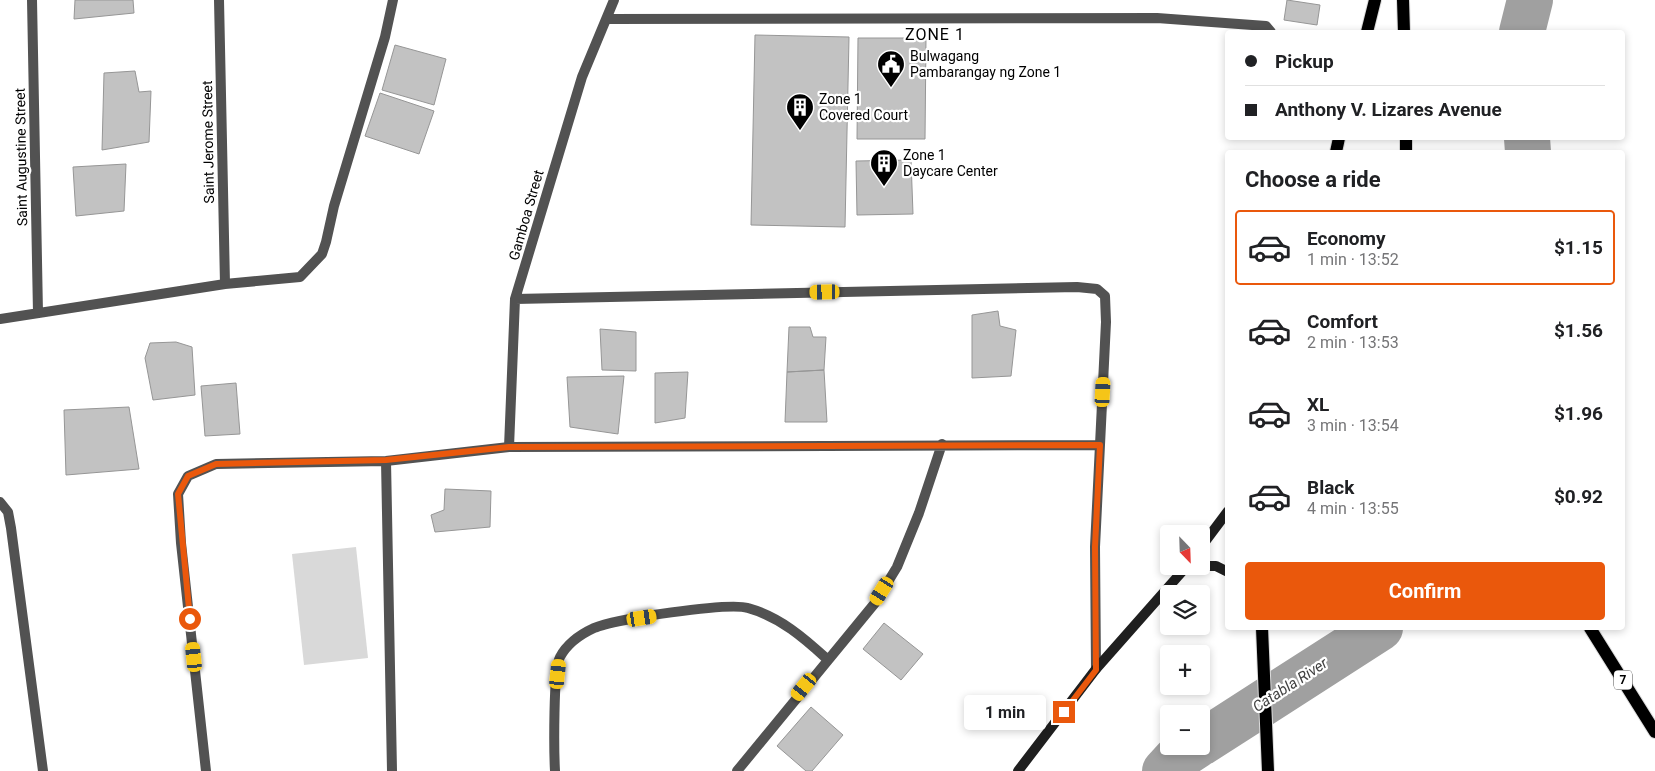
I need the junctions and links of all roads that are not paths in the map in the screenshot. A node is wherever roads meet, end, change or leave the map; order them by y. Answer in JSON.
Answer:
{"nodes":[{"id":1,"x":32,"y":0,"type":"edge"},
{"id":2,"x":219,"y":0,"type":"edge"},
{"id":3,"x":393,"y":0,"type":"edge"},
{"id":4,"x":614,"y":0,"type":"edge"},
{"id":5,"x":1375,"y":0,"type":"edge"},
{"id":6,"x":1403,"y":0,"type":"edge"},
{"id":7,"x":607,"y":18,"type":"junction"},
{"id":8,"x":1269,"y":30,"type":"edge"},
{"id":9,"x":1367,"y":30,"type":"edge"},
{"id":10,"x":1404,"y":30,"type":"edge"},
{"id":11,"x":225,"y":284,"type":"junction"},
{"id":12,"x":515,"y":299,"type":"junction"},
{"id":13,"x":38,"y":313,"type":"junction"},
{"id":14,"x":0,"y":319,"type":"edge"},
{"id":15,"x":942,"y":444,"type":"junction"},
{"id":16,"x":1100,"y":445,"type":"junction"},
{"id":17,"x":509,"y":447,"type":"junction"},
{"id":18,"x":386,"y":460,"type":"junction"},
{"id":19,"x":0,"y":502,"type":"edge"},
{"id":20,"x":1225,"y":515,"type":"edge"},
{"id":21,"x":1210,"y":535,"type":"edge"},
{"id":22,"x":1210,"y":566,"type":"edge"},
{"id":23,"x":1225,"y":570,"type":"edge"},
{"id":24,"x":1179,"y":575,"type":"edge"},
{"id":25,"x":1262,"y":630,"type":"edge"},
{"id":26,"x":1591,"y":630,"type":"edge"},
{"id":27,"x":827,"y":659,"type":"junction"},
{"id":28,"x":1096,"y":670,"type":"junction"},
{"id":29,"x":1655,"y":732,"type":"edge"},
{"id":30,"x":43,"y":771,"type":"edge"},
{"id":31,"x":206,"y":771,"type":"edge"},
{"id":32,"x":392,"y":771,"type":"edge"},
{"id":33,"x":555,"y":771,"type":"edge"},
{"id":34,"x":737,"y":771,"type":"edge"},
{"id":35,"x":1018,"y":771,"type":"edge"},
{"id":36,"x":1268,"y":771,"type":"edge"}],
"edges":[{"from":1,"to":13,"type":"street","name":"Saint Augustine Street"},
{"from":2,"to":11,"type":"street","name":"Saint Jerome Street"},
{"from":3,"to":11,"type":"street"},
{"from":4,"to":7,"type":"street","name":"Gamboa Street"},
{"from":5,"to":9,"type":"main road"},
{"from":6,"to":10,"type":"main road"},
{"from":7,"to":8,"type":"street"},
{"from":7,"to":12,"type":"street","name":"Gamboa Street"},
{"from":11,"to":13,"type":"street"},
{"from":12,"to":16,"type":"street"},
{"from":12,"to":17,"type":"street","name":"Gamboa Street"},
{"from":13,"to":14,"type":"street"},
{"from":15,"to":16,"type":"street"},
{"from":15,"to":17,"type":"street"},
{"from":15,"to":27,"type":"street"},
{"from":16,"to":28,"type":"street"},
{"from":17,"to":18,"type":"street"},
{"from":18,"to":31,"type":"street"},
{"from":18,"to":32,"type":"street"},
{"from":19,"to":30,"type":"street"},
{"from":20,"to":21,"type":"main road"},
{"from":22,"to":23,"type":"main road"},
{"from":24,"to":28,"type":"main road"},
{"from":25,"to":36,"type":"main road"},
{"from":26,"to":29,"type":"main road","number":"7"},
{"from":27,"to":33,"type":"street"},
{"from":27,"to":34,"type":"street"},
{"from":28,"to":35,"type":"main road"}]}
